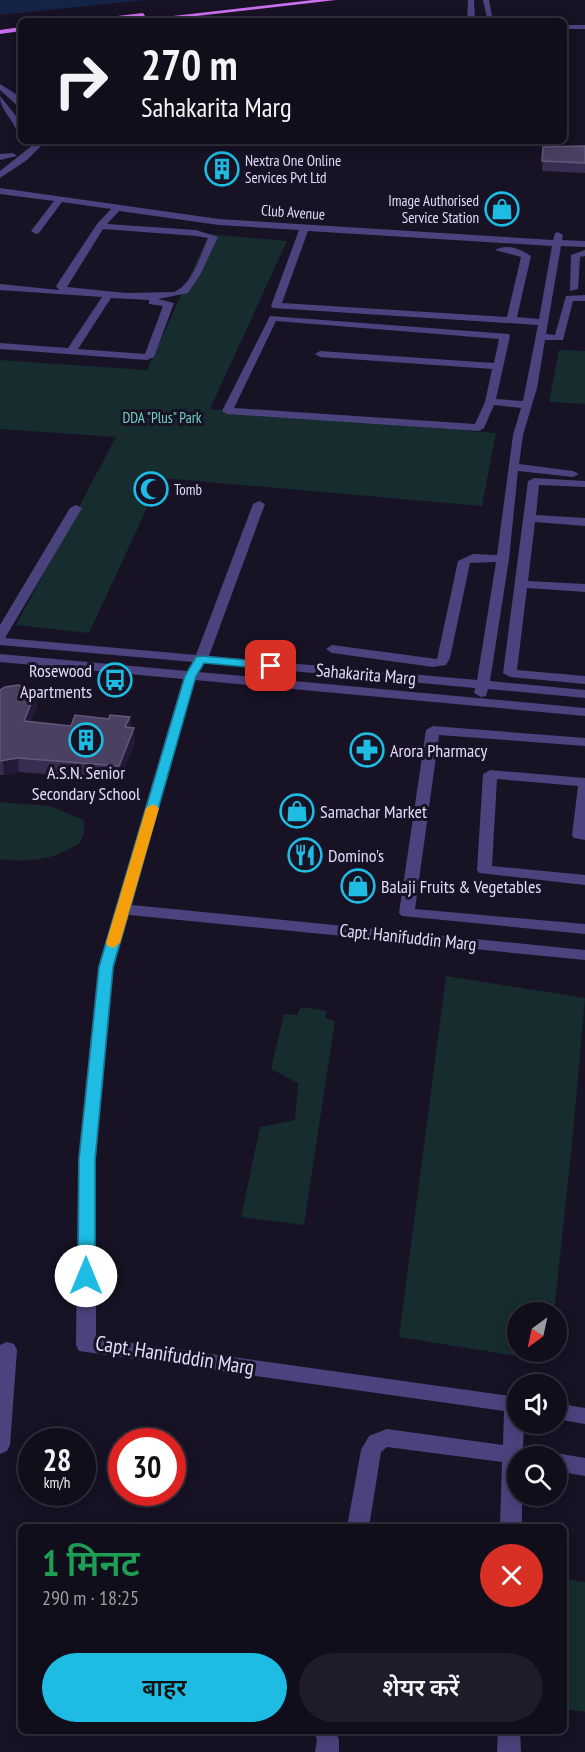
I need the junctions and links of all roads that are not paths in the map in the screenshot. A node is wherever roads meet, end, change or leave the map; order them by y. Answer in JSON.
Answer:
{"nodes":[{"id":1,"x":285,"y":0,"type":"edge"},
{"id":2,"x":333,"y":0,"type":"edge"},
{"id":3,"x":471,"y":0,"type":"edge"},
{"id":4,"x":486,"y":0,"type":"edge"},
{"id":5,"x":120,"y":18,"type":"edge"},
{"id":6,"x":162,"y":18,"type":"edge"},
{"id":7,"x":471,"y":18,"type":"edge"},
{"id":8,"x":490,"y":18,"type":"edge"},
{"id":9,"x":567,"y":21,"type":"edge"},
{"id":10,"x":585,"y":21,"type":"edge"},
{"id":11,"x":567,"y":27,"type":"edge"},
{"id":12,"x":585,"y":27,"type":"edge"},
{"id":13,"x":18,"y":31,"type":"edge"},
{"id":14,"x":0,"y":34,"type":"edge"},
{"id":15,"x":0,"y":86,"type":"edge"},
{"id":16,"x":0,"y":98,"type":"edge"},
{"id":17,"x":18,"y":101,"type":"edge"},
{"id":18,"x":3,"y":107,"type":"edge"},
{"id":19,"x":18,"y":124,"type":"edge"},
{"id":20,"x":38,"y":144,"type":"edge"},
{"id":21,"x":24,"y":145,"type":"dead end"},
{"id":22,"x":13,"y":156,"type":"junction"},
{"id":23,"x":0,"y":157,"type":"edge"},
{"id":24,"x":0,"y":165,"type":"edge"},
{"id":25,"x":0,"y":175,"type":"edge"},
{"id":26,"x":0,"y":185,"type":"edge"},
{"id":27,"x":0,"y":191,"type":"edge"},
{"id":28,"x":59,"y":200,"type":"junction"},
{"id":29,"x":117,"y":208,"type":"junction"},
{"id":30,"x":100,"y":226,"type":"junction"},
{"id":31,"x":36,"y":231,"type":"dead end"},
{"id":32,"x":302,"y":233,"type":"junction"},
{"id":33,"x":585,"y":235,"type":"edge"},
{"id":34,"x":557,"y":239,"type":"junction"},
{"id":35,"x":585,"y":244,"type":"edge"},
{"id":36,"x":585,"y":253,"type":"edge"},
{"id":37,"x":552,"y":271,"type":"junction"},
{"id":38,"x":580,"y":273,"type":"edge"},
{"id":39,"x":0,"y":287,"type":"edge"},
{"id":40,"x":573,"y":289,"type":"dead end"},
{"id":41,"x":106,"y":298,"type":"junction"},
{"id":42,"x":585,"y":298,"type":"edge"},
{"id":43,"x":511,"y":320,"type":"junction"},
{"id":44,"x":543,"y":322,"type":"junction"},
{"id":45,"x":541,"y":337,"type":"junction"},
{"id":46,"x":0,"y":346,"type":"edge"},
{"id":47,"x":71,"y":351,"type":"junction"},
{"id":48,"x":320,"y":354,"type":"dead end"},
{"id":49,"x":497,"y":366,"type":"junction"},
{"id":50,"x":490,"y":402,"type":"junction"},
{"id":51,"x":527,"y":405,"type":"junction"},
{"id":52,"x":514,"y":467,"type":"junction"},
{"id":53,"x":585,"y":476,"type":"edge"},
{"id":54,"x":585,"y":484,"type":"edge"},
{"id":55,"x":510,"y":486,"type":"junction"},
{"id":56,"x":533,"y":488,"type":"junction"},
{"id":57,"x":259,"y":504,"type":"dead end"},
{"id":58,"x":76,"y":508,"type":"dead end"},
{"id":59,"x":529,"y":519,"type":"junction"},
{"id":60,"x":585,"y":522,"type":"edge"},
{"id":61,"x":504,"y":559,"type":"junction"},
{"id":62,"x":521,"y":584,"type":"junction"},
{"id":63,"x":585,"y":588,"type":"edge"},
{"id":64,"x":0,"y":636,"type":"edge"},
{"id":65,"x":0,"y":641,"type":"edge"},
{"id":66,"x":332,"y":649,"type":"dead end"},
{"id":67,"x":0,"y":658,"type":"edge"},
{"id":68,"x":201,"y":660,"type":"junction"},
{"id":69,"x":510,"y":673,"type":"junction"},
{"id":70,"x":190,"y":676,"type":"junction"},
{"id":71,"x":484,"y":678,"type":"junction"},
{"id":72,"x":585,"y":680,"type":"edge"},
{"id":73,"x":585,"y":694,"type":"edge"},
{"id":74,"x":479,"y":703,"type":"junction"},
{"id":75,"x":585,"y":712,"type":"edge"},
{"id":76,"x":585,"y":742,"type":"edge"},
{"id":77,"x":585,"y":836,"type":"edge"},
{"id":78,"x":585,"y":880,"type":"edge"},
{"id":79,"x":123,"y":909,"type":"junction"},
{"id":80,"x":585,"y":929,"type":"edge"},
{"id":81,"x":585,"y":955,"type":"edge"},
{"id":82,"x":7,"y":1350,"type":"dead end"},
{"id":83,"x":507,"y":1403,"type":"edge"},
{"id":84,"x":567,"y":1413,"type":"edge"},
{"id":85,"x":585,"y":1416,"type":"edge"},
{"id":86,"x":0,"y":1445,"type":"edge"},
{"id":87,"x":507,"y":1455,"type":"edge"},
{"id":88,"x":567,"y":1464,"type":"edge"},
{"id":89,"x":585,"y":1467,"type":"edge"},
{"id":90,"x":512,"y":1506,"type":"edge"},
{"id":91,"x":359,"y":1524,"type":"edge"},
{"id":92,"x":511,"y":1524,"type":"edge"},
{"id":93,"x":326,"y":1734,"type":"edge"},
{"id":94,"x":509,"y":1734,"type":"edge"},
{"id":95,"x":327,"y":1752,"type":"edge"},
{"id":96,"x":509,"y":1752,"type":"edge"}],
"edges":[{"from":1,"to":5,"type":"main road"},
{"from":2,"to":6,"type":"main road"},
{"from":3,"to":7,"type":"street"},
{"from":4,"to":8,"type":"street"},
{"from":9,"to":10,"type":"street"},
{"from":11,"to":12,"type":"street"},
{"from":13,"to":14,"type":"main road"},
{"from":15,"to":17,"type":"street"},
{"from":16,"to":18,"type":"street"},
{"from":18,"to":19,"type":"street"},
{"from":20,"to":25,"type":"street"},
{"from":21,"to":22,"type":"street"},
{"from":22,"to":23,"type":"street"},
{"from":22,"to":24,"type":"street"},
{"from":26,"to":34,"type":"street","name":"Club Avenue"},
{"from":27,"to":28,"type":"street","name":"Club Avenue"},
{"from":28,"to":29,"type":"street","name":"Club Avenue"},
{"from":28,"to":31,"type":"street"},
{"from":29,"to":30,"type":"street"},
{"from":29,"to":32,"type":"street","name":"Club Avenue"},
{"from":30,"to":30,"type":"street"},
{"from":32,"to":34,"type":"street","name":"Club Avenue"},
{"from":32,"to":43,"type":"street"},
{"from":32,"to":43,"type":"street"},
{"from":33,"to":34,"type":"street","name":"Club Avenue"},
{"from":34,"to":35,"type":"street","name":"Club Avenue"},
{"from":34,"to":37,"type":"street"},
{"from":36,"to":38,"type":"street"},
{"from":37,"to":38,"type":"street"},
{"from":37,"to":44,"type":"street"},
{"from":38,"to":40,"type":"street"},
{"from":39,"to":41,"type":"street"},
{"from":41,"to":47,"type":"street"},
{"from":41,"to":47,"type":"street"},
{"from":42,"to":45,"type":"street"},
{"from":43,"to":44,"type":"street"},
{"from":44,"to":45,"type":"street"},
{"from":45,"to":51,"type":"street"},
{"from":46,"to":47,"type":"street"},
{"from":48,"to":49,"type":"street"},
{"from":49,"to":50,"type":"street"},
{"from":49,"to":50,"type":"street"},
{"from":50,"to":51,"type":"street"},
{"from":51,"to":52,"type":"street"},
{"from":52,"to":53,"type":"street"},
{"from":52,"to":55,"type":"street"},
{"from":54,"to":56,"type":"street"},
{"from":55,"to":56,"type":"street"},
{"from":55,"to":61,"type":"street"},
{"from":56,"to":59,"type":"street"},
{"from":57,"to":68,"type":"street","name":"Capt. Hanifuddin Marg"},
{"from":58,"to":64,"type":"street"},
{"from":59,"to":60,"type":"street"},
{"from":59,"to":62,"type":"street"},
{"from":61,"to":66,"type":"street"},
{"from":61,"to":71,"type":"street"},
{"from":62,"to":63,"type":"street"},
{"from":62,"to":69,"type":"street"},
{"from":65,"to":68,"type":"street","name":"Sahakarita Marg"},
{"from":67,"to":70,"type":"street","name":"Sahakarita Marg"},
{"from":68,"to":70,"type":"street","name":"Capt. Hanifuddin Marg"},
{"from":68,"to":71,"type":"street","name":"Sahakarita Marg"},
{"from":69,"to":71,"type":"street"},
{"from":69,"to":72,"type":"street"},
{"from":70,"to":74,"type":"street","name":"Sahakarita Marg"},
{"from":70,"to":79,"type":"street","name":"Capt. Hanifuddin Marg"},
{"from":71,"to":73,"type":"street","name":"Sahakarita Marg"},
{"from":71,"to":74,"type":"street"},
{"from":74,"to":75,"type":"street","name":"Sahakarita Marg"},
{"from":76,"to":80,"type":"street"},
{"from":77,"to":78,"type":"street"},
{"from":79,"to":81,"type":"street","name":"Capt. Hanifuddin Marg"},
{"from":79,"to":83,"type":"street","name":"Capt. Hanifuddin Marg"},
{"from":82,"to":86,"type":"street"},
{"from":84,"to":85,"type":"street"},
{"from":87,"to":91,"type":"street"},
{"from":88,"to":89,"type":"street"},
{"from":90,"to":92,"type":"street"},
{"from":93,"to":95,"type":"street"},
{"from":94,"to":96,"type":"street"}]}
